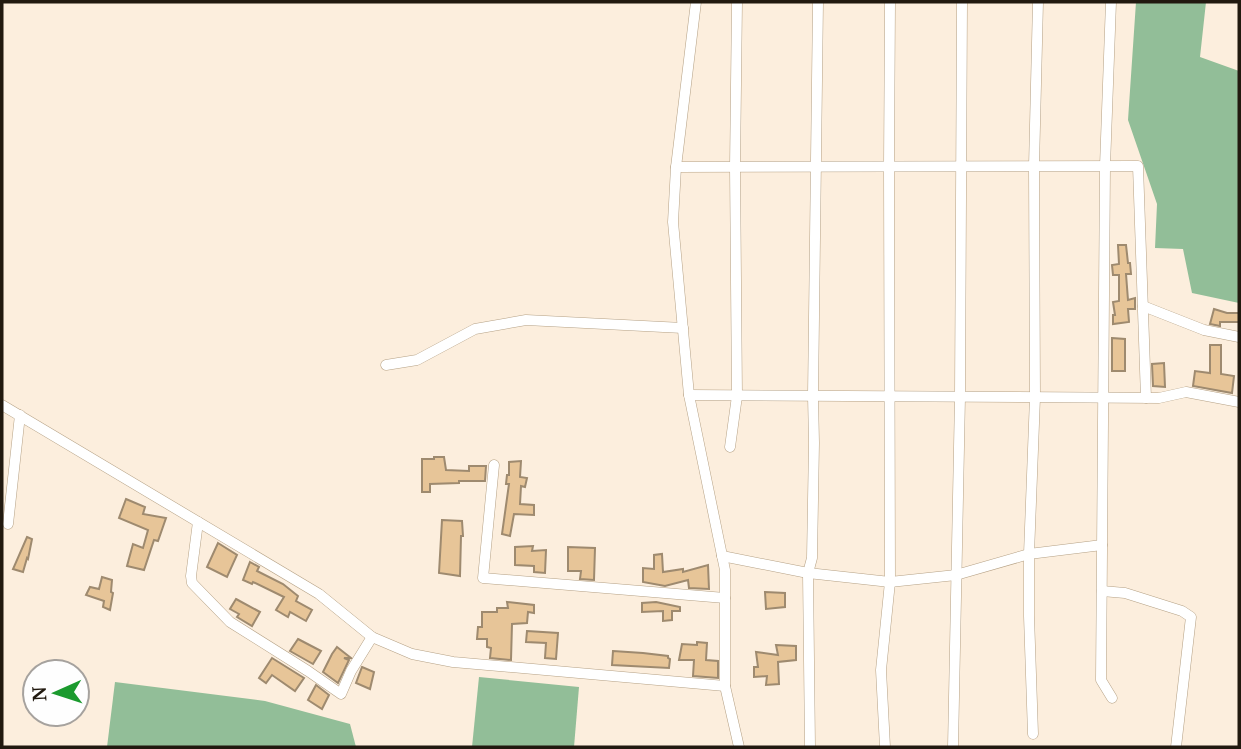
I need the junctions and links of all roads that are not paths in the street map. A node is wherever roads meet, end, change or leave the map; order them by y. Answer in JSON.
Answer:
{"nodes":[{"id":1,"x":696,"y":2,"type":"edge"},
{"id":2,"x":737,"y":2,"type":"edge"},
{"id":3,"x":818,"y":2,"type":"edge"},
{"id":4,"x":890,"y":2,"type":"edge"},
{"id":5,"x":962,"y":2,"type":"edge"},
{"id":6,"x":1038,"y":2,"type":"edge"},
{"id":7,"x":1111,"y":2,"type":"edge"},
{"id":8,"x":817,"y":166,"type":"junction"},
{"id":9,"x":889,"y":166,"type":"junction"},
{"id":10,"x":961,"y":166,"type":"junction"},
{"id":11,"x":1034,"y":166,"type":"junction"},
{"id":12,"x":1105,"y":166,"type":"junction"},
{"id":13,"x":676,"y":167,"type":"junction"},
{"id":14,"x":735,"y":167,"type":"junction"},
{"id":15,"x":1143,"y":306,"type":"junction"},
{"id":16,"x":682,"y":328,"type":"junction"},
{"id":17,"x":1239,"y":337,"type":"edge"},
{"id":18,"x":386,"y":365,"type":"dead end"},
{"id":19,"x":689,"y":395,"type":"junction"},
{"id":20,"x":737,"y":396,"type":"junction"},
{"id":21,"x":813,"y":396,"type":"junction"},
{"id":22,"x":889,"y":396,"type":"junction"},
{"id":23,"x":960,"y":397,"type":"junction"},
{"id":24,"x":1035,"y":397,"type":"junction"},
{"id":25,"x":1104,"y":398,"type":"junction"},
{"id":26,"x":1146,"y":398,"type":"junction"},
{"id":27,"x":1239,"y":402,"type":"edge"},
{"id":28,"x":2,"y":405,"type":"edge"},
{"id":29,"x":20,"y":415,"type":"junction"},
{"id":30,"x":730,"y":447,"type":"dead end"},
{"id":31,"x":494,"y":466,"type":"dead end"},
{"id":32,"x":198,"y":522,"type":"junction"},
{"id":33,"x":8,"y":524,"type":"dead end"},
{"id":34,"x":1102,"y":545,"type":"junction"},
{"id":35,"x":1029,"y":554,"type":"junction"},
{"id":36,"x":722,"y":556,"type":"junction"},
{"id":37,"x":808,"y":573,"type":"junction"},
{"id":38,"x":956,"y":575,"type":"junction"},
{"id":39,"x":890,"y":582,"type":"junction"},
{"id":40,"x":1102,"y":592,"type":"junction"},
{"id":41,"x":725,"y":598,"type":"junction"},
{"id":42,"x":372,"y":637,"type":"junction"},
{"id":43,"x":725,"y":686,"type":"junction"},
{"id":44,"x":1112,"y":698,"type":"dead end"},
{"id":45,"x":1033,"y":734,"type":"dead end"},
{"id":46,"x":739,"y":747,"type":"edge"},
{"id":47,"x":810,"y":747,"type":"edge"},
{"id":48,"x":885,"y":747,"type":"edge"},
{"id":49,"x":953,"y":747,"type":"edge"},
{"id":50,"x":1175,"y":747,"type":"edge"}],
"edges":[{"from":1,"to":13,"type":"street"},
{"from":2,"to":14,"type":"street"},
{"from":3,"to":8,"type":"street"},
{"from":4,"to":9,"type":"street"},
{"from":5,"to":10,"type":"street"},
{"from":6,"to":11,"type":"street"},
{"from":7,"to":12,"type":"street"},
{"from":8,"to":9,"type":"street"},
{"from":8,"to":14,"type":"street"},
{"from":8,"to":21,"type":"street"},
{"from":9,"to":10,"type":"street"},
{"from":9,"to":22,"type":"street"},
{"from":10,"to":11,"type":"street"},
{"from":10,"to":23,"type":"street"},
{"from":11,"to":12,"type":"street"},
{"from":11,"to":24,"type":"street"},
{"from":12,"to":15,"type":"street"},
{"from":12,"to":25,"type":"street"},
{"from":13,"to":14,"type":"street"},
{"from":13,"to":16,"type":"street"},
{"from":14,"to":20,"type":"street"},
{"from":15,"to":17,"type":"street"},
{"from":15,"to":26,"type":"street"},
{"from":16,"to":18,"type":"street"},
{"from":16,"to":19,"type":"street"},
{"from":19,"to":20,"type":"street"},
{"from":19,"to":36,"type":"street"},
{"from":20,"to":21,"type":"street"},
{"from":20,"to":30,"type":"street"},
{"from":21,"to":22,"type":"street"},
{"from":21,"to":37,"type":"street"},
{"from":22,"to":23,"type":"street"},
{"from":22,"to":39,"type":"street"},
{"from":23,"to":24,"type":"street"},
{"from":23,"to":38,"type":"street"},
{"from":24,"to":25,"type":"street"},
{"from":24,"to":35,"type":"street"},
{"from":25,"to":26,"type":"street"},
{"from":25,"to":34,"type":"street"},
{"from":26,"to":27,"type":"street"},
{"from":28,"to":29,"type":"street"},
{"from":29,"to":32,"type":"street"},
{"from":29,"to":33,"type":"street"},
{"from":31,"to":41,"type":"street"},
{"from":32,"to":42,"type":"street"},
{"from":32,"to":42,"type":"street"},
{"from":34,"to":35,"type":"street"},
{"from":34,"to":40,"type":"street"},
{"from":35,"to":38,"type":"street"},
{"from":35,"to":45,"type":"street"},
{"from":36,"to":37,"type":"street"},
{"from":36,"to":41,"type":"street"},
{"from":37,"to":39,"type":"street"},
{"from":37,"to":47,"type":"street"},
{"from":38,"to":39,"type":"street"},
{"from":38,"to":49,"type":"street"},
{"from":39,"to":48,"type":"street"},
{"from":40,"to":44,"type":"street"},
{"from":40,"to":50,"type":"street"},
{"from":41,"to":43,"type":"street"},
{"from":42,"to":43,"type":"street"},
{"from":43,"to":46,"type":"street"}]}
